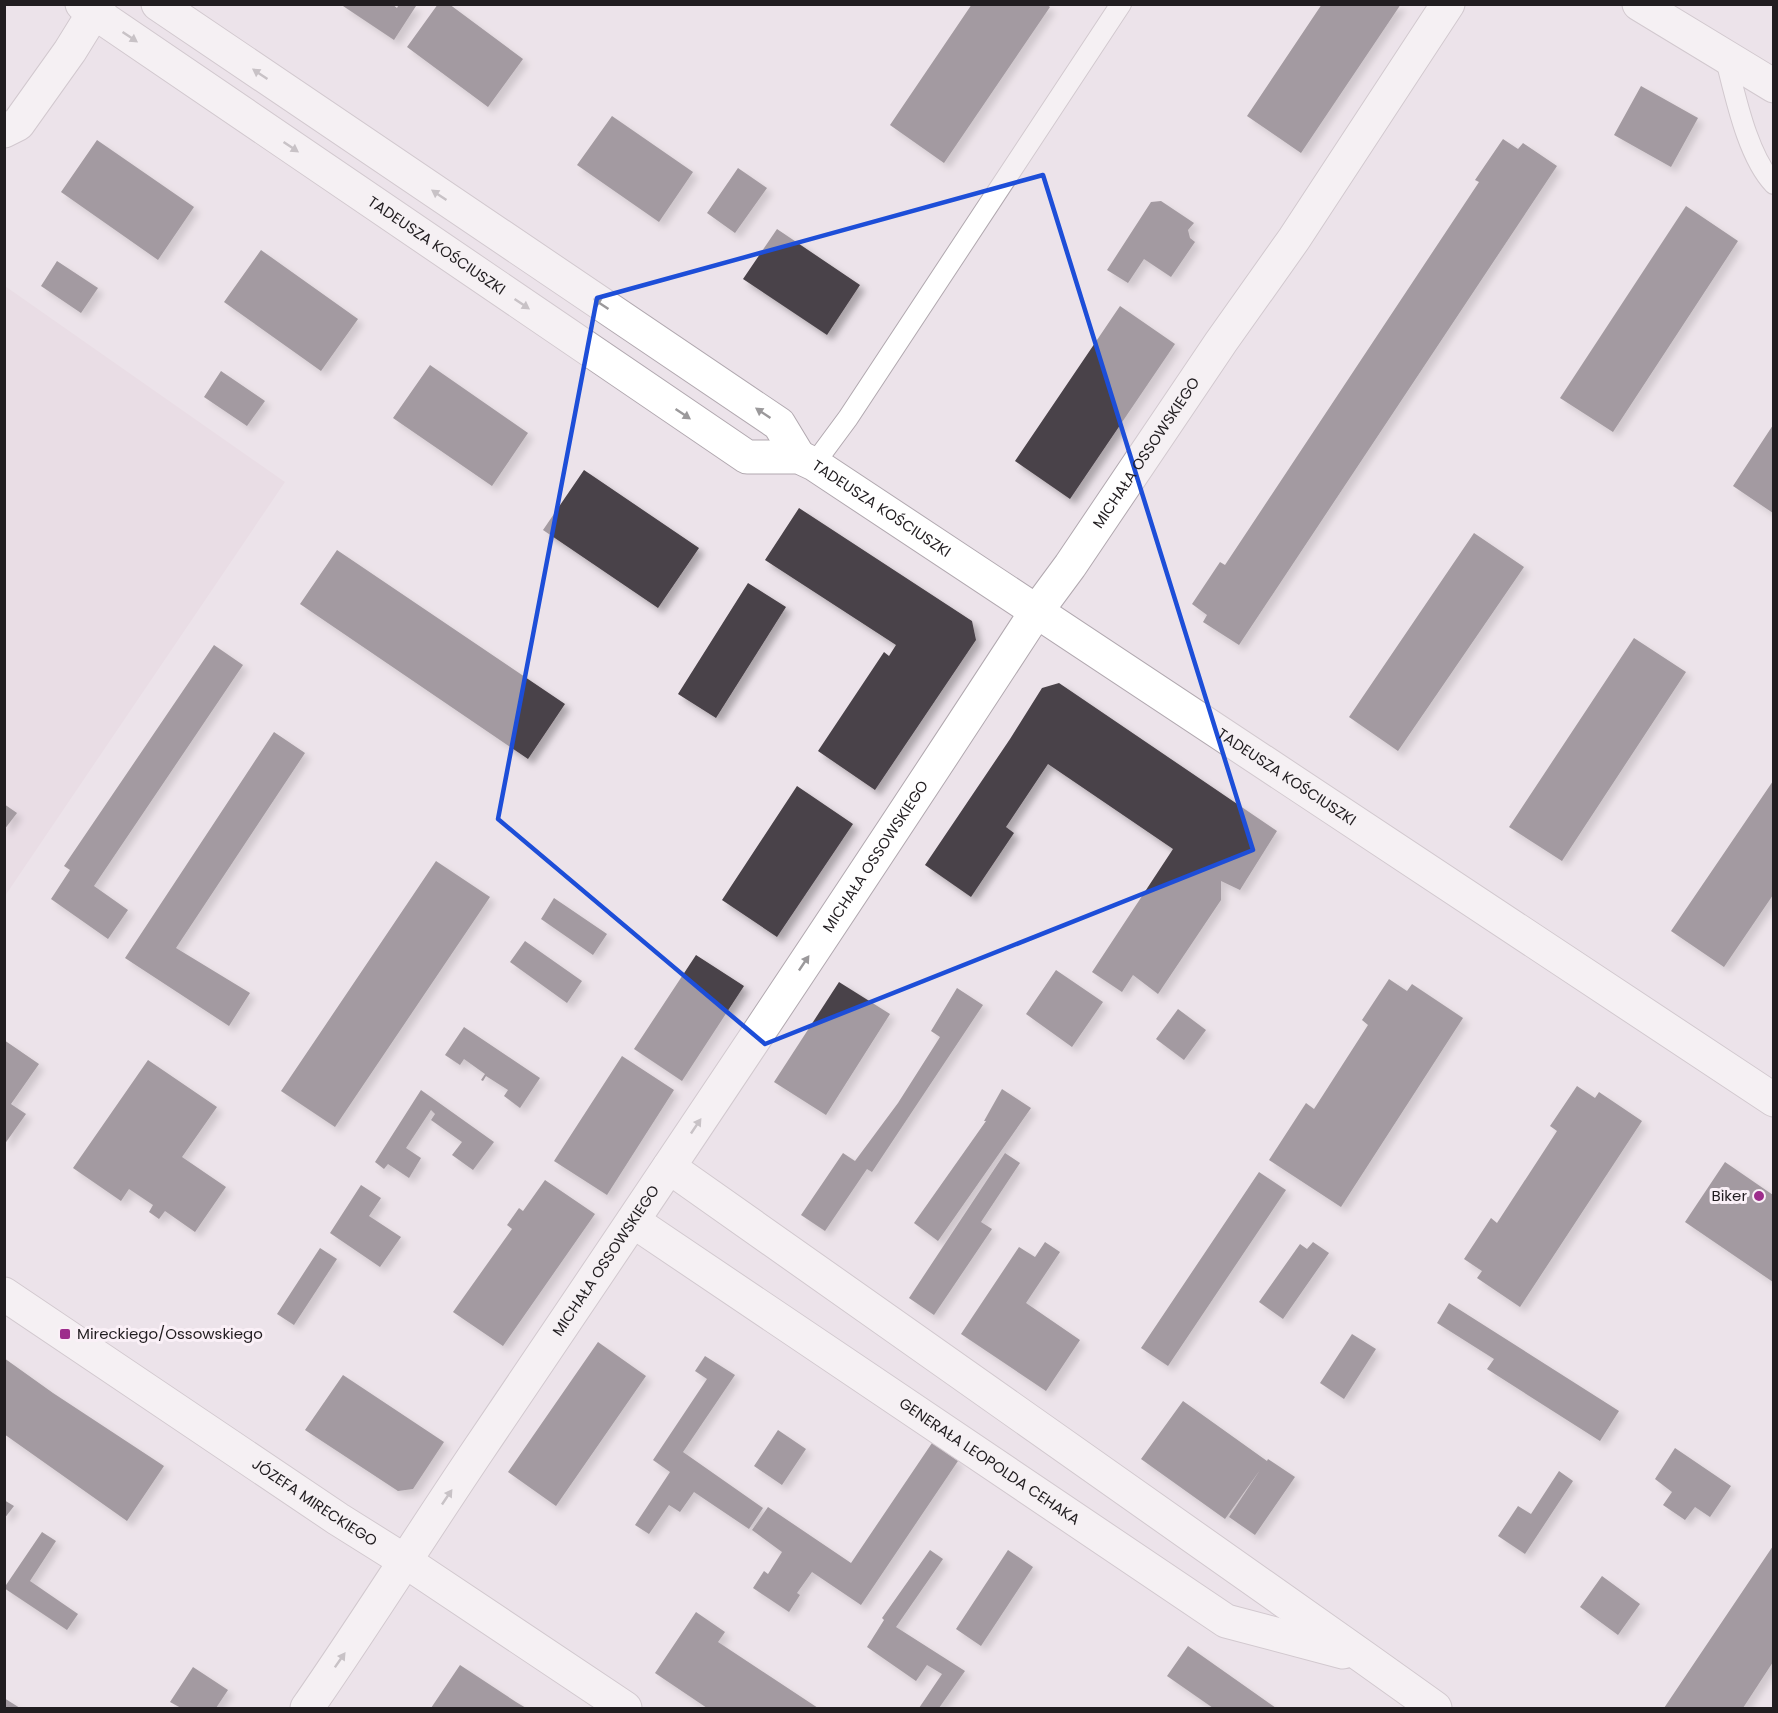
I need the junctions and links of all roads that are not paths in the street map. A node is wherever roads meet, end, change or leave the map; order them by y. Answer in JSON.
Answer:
{"nodes":[{"id":1,"x":158,"y":4,"type":"edge"},
{"id":2,"x":1121,"y":4,"type":"edge"},
{"id":3,"x":1448,"y":4,"type":"edge"},
{"id":4,"x":1639,"y":4,"type":"edge"},
{"id":5,"x":91,"y":7,"type":"edge"},
{"id":6,"x":1725,"y":56,"type":"junction"},
{"id":7,"x":1773,"y":86,"type":"edge"},
{"id":8,"x":4,"y":131,"type":"edge"},
{"id":9,"x":1773,"y":184,"type":"edge"},
{"id":10,"x":807,"y":460,"type":"junction"},
{"id":11,"x":1036,"y":612,"type":"junction"},
{"id":12,"x":1773,"y":1100,"type":"edge"},
{"id":13,"x":669,"y":1167,"type":"junction"},
{"id":14,"x":633,"y":1221,"type":"junction"},
{"id":15,"x":4,"y":1294,"type":"edge"},
{"id":16,"x":405,"y":1561,"type":"junction"},
{"id":17,"x":1365,"y":1658,"type":"junction"},
{"id":18,"x":307,"y":1708,"type":"edge"},
{"id":19,"x":625,"y":1708,"type":"edge"},
{"id":20,"x":1435,"y":1708,"type":"edge"}],
"edges":[{"from":10,"to":1,"type":"street","name":"TADEUSZA KOŚCIUSZKI","one_way":true},
{"from":2,"to":10,"type":"lane"},
{"from":3,"to":11,"type":"street","name":"MICHAŁA OSSOWSKIEGO"},
{"from":4,"to":6,"type":"street"},
{"from":5,"to":8,"type":"street"},
{"from":5,"to":10,"type":"street","name":"TADEUSZA KOŚCIUSZKI","one_way":true},
{"from":6,"to":7,"type":"street"},
{"from":6,"to":9,"type":"lane"},
{"from":10,"to":11,"type":"street","name":"TADEUSZA KOŚCIUSZKI"},
{"from":11,"to":12,"type":"street","name":"TADEUSZA KOŚCIUSZKI"},
{"from":13,"to":11,"type":"street","name":"MICHAŁA OSSOWSKIEGO","one_way":true},
{"from":13,"to":14,"type":"street","name":"MICHAŁA OSSOWSKIEGO"},
{"from":13,"to":17,"type":"street","name":"GENERAŁA LEOPOLDA CEHAKA"},
{"from":16,"to":14,"type":"street","name":"MICHAŁA OSSOWSKIEGO","one_way":true},
{"from":14,"to":17,"type":"street","name":"GENERAŁA LEOPOLDA CEHAKA"},
{"from":15,"to":16,"type":"street","name":"JÓZEFA MIRECKIEGO"},
{"from":18,"to":16,"type":"street","name":"MICHAŁA OSSOWSKIEGO","one_way":true},
{"from":16,"to":19,"type":"street","name":"JÓZEFA MIRECKIEGO"},
{"from":17,"to":20,"type":"street","name":"GENERAŁA LEOPOLDA CEHAKA"}]}
